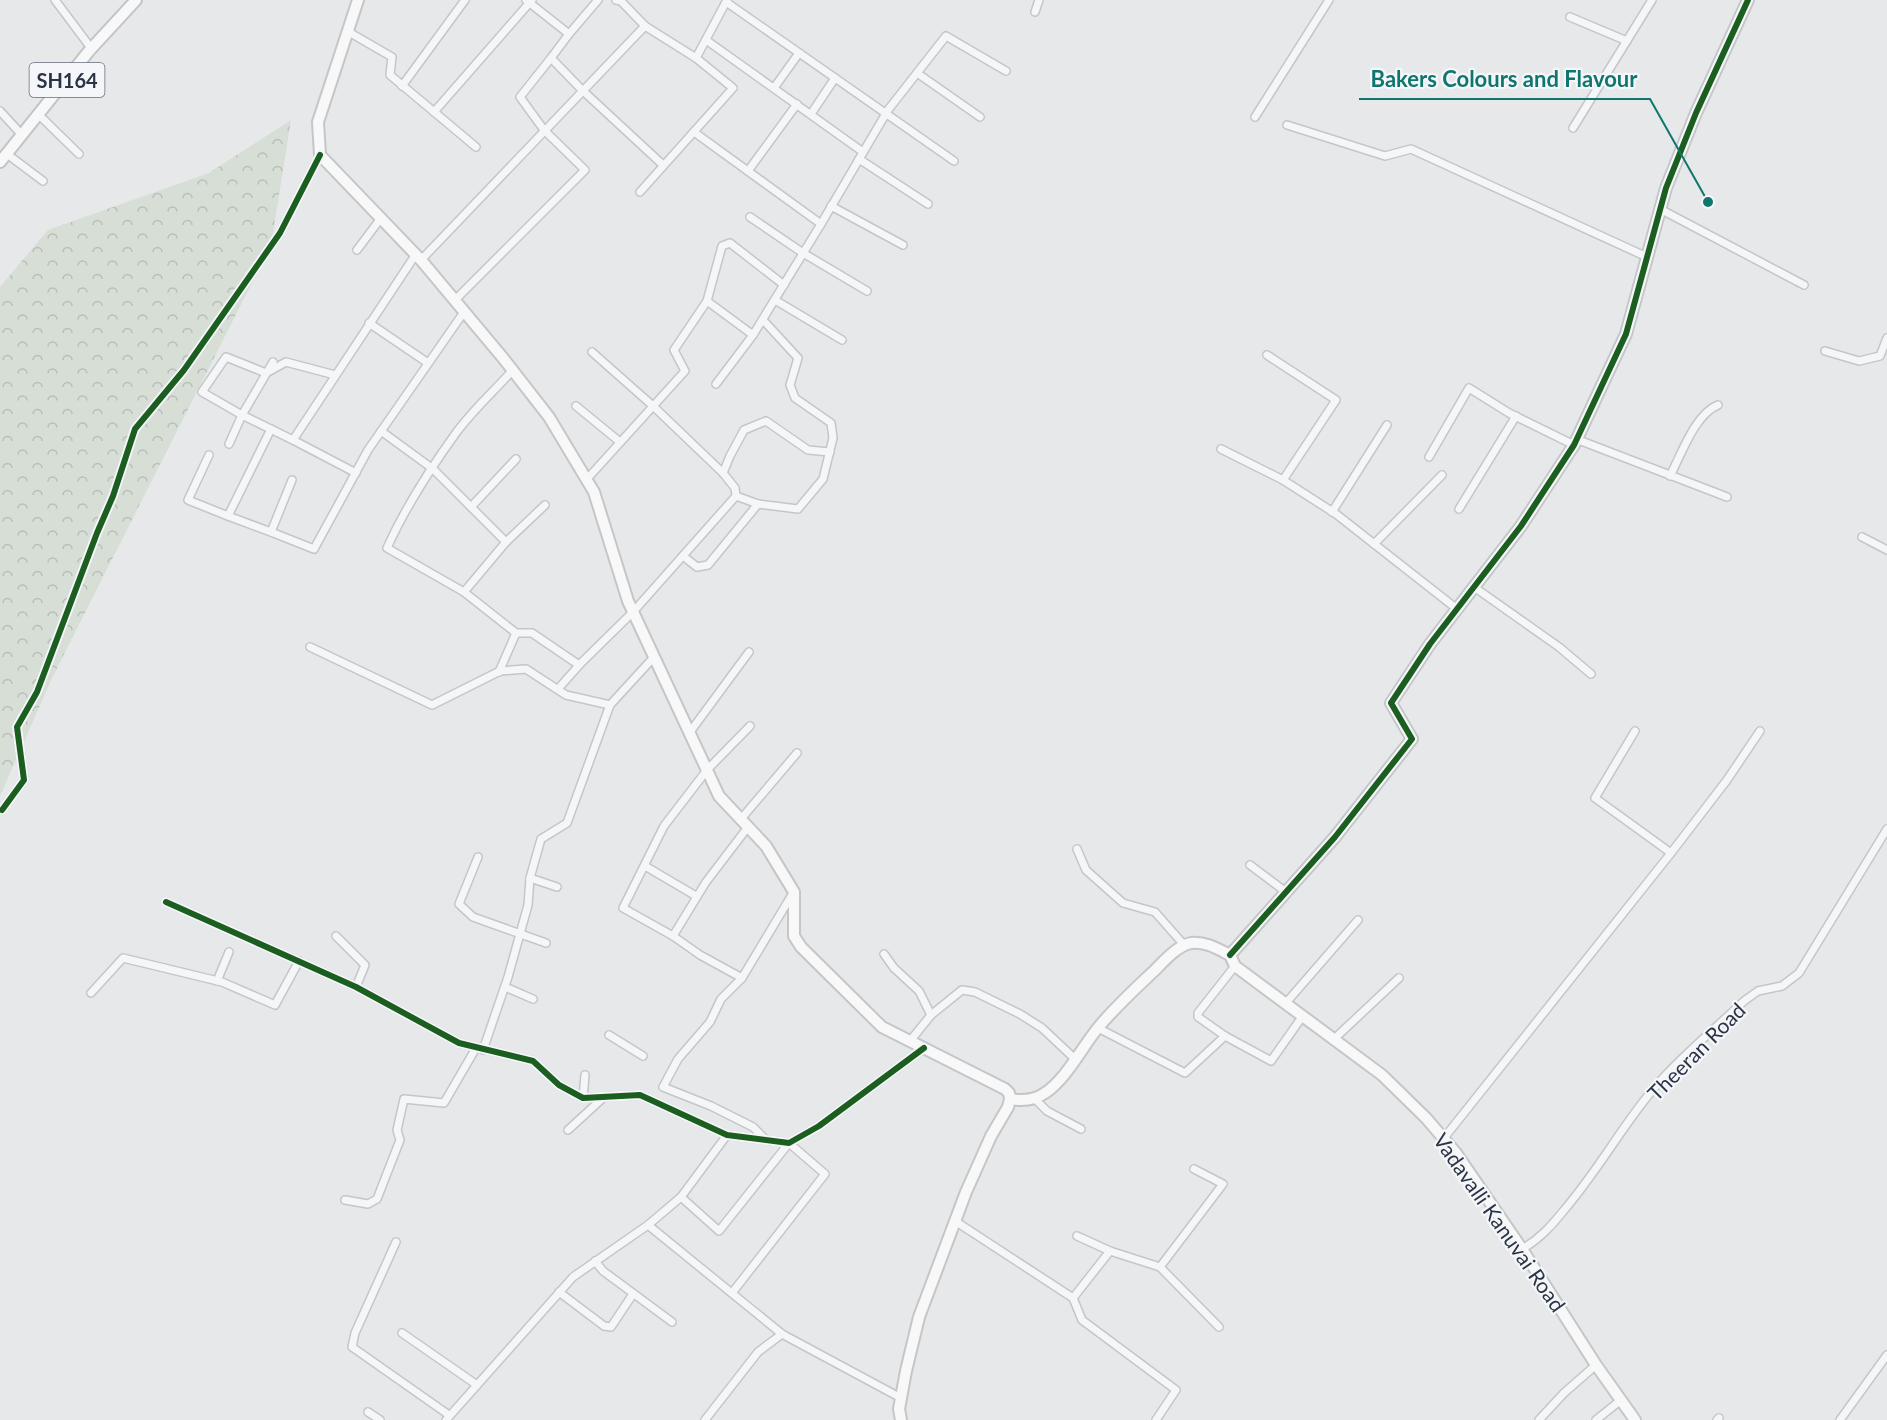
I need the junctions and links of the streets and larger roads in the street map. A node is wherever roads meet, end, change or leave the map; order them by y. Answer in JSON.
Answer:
{"nodes":[{"id":1,"x":55,"y":0,"type":"edge"},
{"id":2,"x":136,"y":0,"type":"edge"},
{"id":3,"x":358,"y":0,"type":"edge"},
{"id":4,"x":465,"y":0,"type":"edge"},
{"id":5,"x":598,"y":0,"type":"edge"},
{"id":6,"x":616,"y":0,"type":"edge"},
{"id":7,"x":1039,"y":0,"type":"edge"},
{"id":8,"x":1329,"y":0,"type":"edge"},
{"id":9,"x":1652,"y":0,"type":"edge"},
{"id":10,"x":1748,"y":0,"type":"edge"},
{"id":11,"x":529,"y":1,"type":"edge"},
{"id":12,"x":727,"y":1,"type":"edge"},
{"id":13,"x":1035,"y":12,"type":"dead end"},
{"id":14,"x":1570,"y":17,"type":"dead end"},
{"id":15,"x":645,"y":26,"type":"junction"},
{"id":16,"x":347,"y":31,"type":"junction"},
{"id":17,"x":569,"y":34,"type":"junction"},
{"id":18,"x":706,"y":40,"type":"junction"},
{"id":19,"x":1627,"y":41,"type":"junction"},
{"id":20,"x":91,"y":48,"type":"junction"},
{"id":21,"x":799,"y":53,"type":"junction"},
{"id":22,"x":551,"y":58,"type":"junction"},
{"id":23,"x":696,"y":58,"type":"junction"},
{"id":24,"x":1006,"y":70,"type":"dead end"},
{"id":25,"x":917,"y":73,"type":"junction"},
{"id":26,"x":835,"y":78,"type":"junction"},
{"id":27,"x":402,"y":86,"type":"junction"},
{"id":28,"x":774,"y":88,"type":"junction"},
{"id":29,"x":582,"y":90,"type":"junction"},
{"id":30,"x":797,"y":104,"type":"junction"},
{"id":31,"x":0,"y":111,"type":"edge"},
{"id":32,"x":434,"y":112,"type":"junction"},
{"id":33,"x":886,"y":113,"type":"junction"},
{"id":34,"x":811,"y":114,"type":"junction"},
{"id":35,"x":39,"y":116,"type":"junction"},
{"id":36,"x":980,"y":117,"type":"dead end"},
{"id":37,"x":1255,"y":117,"type":"dead end"},
{"id":38,"x":1287,"y":125,"type":"dead end"},
{"id":39,"x":1573,"y":128,"type":"dead end"},
{"id":40,"x":544,"y":130,"type":"junction"},
{"id":41,"x":694,"y":132,"type":"junction"},
{"id":42,"x":22,"y":135,"type":"junction"},
{"id":43,"x":476,"y":147,"type":"dead end"},
{"id":44,"x":863,"y":152,"type":"junction"},
{"id":45,"x":79,"y":154,"type":"dead end"},
{"id":46,"x":320,"y":155,"type":"junction"},
{"id":47,"x":4,"y":158,"type":"edge"},
{"id":48,"x":859,"y":159,"type":"junction"},
{"id":49,"x":954,"y":161,"type":"dead end"},
{"id":50,"x":663,"y":165,"type":"junction"},
{"id":51,"x":748,"y":171,"type":"junction"},
{"id":52,"x":43,"y":180,"type":"dead end"},
{"id":53,"x":640,"y":192,"type":"dead end"},
{"id":54,"x":928,"y":204,"type":"dead end"},
{"id":55,"x":831,"y":206,"type":"junction"},
{"id":56,"x":1660,"y":209,"type":"junction"},
{"id":57,"x":750,"y":217,"type":"dead end"},
{"id":58,"x":381,"y":218,"type":"junction"},
{"id":59,"x":820,"y":224,"type":"junction"},
{"id":60,"x":903,"y":245,"type":"dead end"},
{"id":61,"x":357,"y":250,"type":"dead end"},
{"id":62,"x":803,"y":253,"type":"junction"},
{"id":63,"x":419,"y":257,"type":"junction"},
{"id":64,"x":1647,"y":257,"type":"junction"},
{"id":65,"x":784,"y":285,"type":"junction"},
{"id":66,"x":1804,"y":285,"type":"dead end"},
{"id":67,"x":867,"y":291,"type":"dead end"},
{"id":68,"x":454,"y":300,"type":"junction"},
{"id":69,"x":775,"y":300,"type":"junction"},
{"id":70,"x":706,"y":301,"type":"junction"},
{"id":71,"x":464,"y":312,"type":"junction"},
{"id":72,"x":763,"y":320,"type":"junction"},
{"id":73,"x":369,"y":323,"type":"junction"},
{"id":74,"x":753,"y":335,"type":"junction"},
{"id":75,"x":1887,"y":338,"type":"edge"},
{"id":76,"x":842,"y":340,"type":"dead end"},
{"id":77,"x":1825,"y":351,"type":"dead end"},
{"id":78,"x":592,"y":352,"type":"dead end"},
{"id":79,"x":1267,"y":355,"type":"dead end"},
{"id":80,"x":273,"y":362,"type":"dead end"},
{"id":81,"x":428,"y":363,"type":"junction"},
{"id":82,"x":513,"y":370,"type":"junction"},
{"id":83,"x":266,"y":373,"type":"junction"},
{"id":84,"x":335,"y":375,"type":"junction"},
{"id":85,"x":716,"y":384,"type":"dead end"},
{"id":86,"x":1718,"y":405,"type":"dead end"},
{"id":87,"x":576,"y":406,"type":"dead end"},
{"id":88,"x":653,"y":406,"type":"junction"},
{"id":89,"x":242,"y":415,"type":"junction"},
{"id":90,"x":1516,"y":416,"type":"junction"},
{"id":91,"x":1387,"y":425,"type":"dead end"},
{"id":92,"x":271,"y":429,"type":"junction"},
{"id":93,"x":381,"y":431,"type":"junction"},
{"id":94,"x":293,"y":440,"type":"junction"},
{"id":95,"x":620,"y":442,"type":"junction"},
{"id":96,"x":1575,"y":442,"type":"junction"},
{"id":97,"x":229,"y":444,"type":"dead end"},
{"id":98,"x":1221,"y":449,"type":"dead end"},
{"id":99,"x":830,"y":452,"type":"junction"},
{"id":100,"x":209,"y":455,"type":"dead end"},
{"id":101,"x":1429,"y":457,"type":"dead end"},
{"id":102,"x":516,"y":459,"type":"dead end"},
{"id":103,"x":433,"y":469,"type":"junction"},
{"id":104,"x":356,"y":473,"type":"junction"},
{"id":105,"x":723,"y":473,"type":"junction"},
{"id":106,"x":1442,"y":475,"type":"dead end"},
{"id":107,"x":1670,"y":476,"type":"junction"},
{"id":108,"x":587,"y":479,"type":"junction"},
{"id":109,"x":292,"y":480,"type":"dead end"},
{"id":110,"x":1283,"y":480,"type":"junction"},
{"id":111,"x":736,"y":496,"type":"junction"},
{"id":112,"x":1726,"y":497,"type":"dead end"},
{"id":113,"x":758,"y":504,"type":"junction"},
{"id":114,"x":544,"y":505,"type":"dead end"},
{"id":115,"x":471,"y":507,"type":"junction"},
{"id":116,"x":1459,"y":509,"type":"dead end"},
{"id":117,"x":1332,"y":512,"type":"junction"},
{"id":118,"x":228,"y":516,"type":"junction"},
{"id":119,"x":271,"y":532,"type":"junction"},
{"id":120,"x":1862,"y":537,"type":"dead end"},
{"id":121,"x":506,"y":542,"type":"junction"},
{"id":122,"x":1374,"y":544,"type":"junction"},
{"id":123,"x":1887,"y":550,"type":"edge"},
{"id":124,"x":683,"y":555,"type":"junction"},
{"id":125,"x":1474,"y":587,"type":"junction"},
{"id":126,"x":464,"y":592,"type":"junction"},
{"id":127,"x":1456,"y":609,"type":"junction"},
{"id":128,"x":633,"y":612,"type":"junction"},
{"id":129,"x":516,"y":633,"type":"junction"},
{"id":130,"x":310,"y":647,"type":"dead end"},
{"id":131,"x":749,"y":652,"type":"dead end"},
{"id":132,"x":654,"y":657,"type":"junction"},
{"id":133,"x":579,"y":665,"type":"junction"},
{"id":134,"x":499,"y":672,"type":"junction"},
{"id":135,"x":1591,"y":674,"type":"dead end"},
{"id":136,"x":558,"y":689,"type":"junction"},
{"id":137,"x":610,"y":705,"type":"junction"},
{"id":138,"x":750,"y":726,"type":"dead end"},
{"id":139,"x":1635,"y":731,"type":"dead end"},
{"id":140,"x":1760,"y":731,"type":"dead end"},
{"id":141,"x":690,"y":732,"type":"junction"},
{"id":142,"x":797,"y":753,"type":"dead end"},
{"id":143,"x":707,"y":770,"type":"junction"},
{"id":144,"x":2,"y":810,"type":"dead end"},
{"id":145,"x":745,"y":823,"type":"junction"},
{"id":146,"x":1887,"y":829,"type":"edge"},
{"id":147,"x":1077,"y":849,"type":"dead end"},
{"id":148,"x":1671,"y":853,"type":"junction"},
{"id":149,"x":478,"y":857,"type":"dead end"},
{"id":150,"x":1250,"y":865,"type":"dead end"},
{"id":151,"x":645,"y":866,"type":"junction"},
{"id":152,"x":530,"y":878,"type":"junction"},
{"id":153,"x":557,"y":887,"type":"dead end"},
{"id":154,"x":794,"y":892,"type":"junction"},
{"id":155,"x":1286,"y":892,"type":"junction"},
{"id":156,"x":696,"y":896,"type":"junction"},
{"id":157,"x":166,"y":902,"type":"dead end"},
{"id":158,"x":1358,"y":920,"type":"dead end"},
{"id":159,"x":520,"y":934,"type":"junction"},
{"id":160,"x":336,"y":936,"type":"dead end"},
{"id":161,"x":673,"y":936,"type":"junction"},
{"id":162,"x":546,"y":943,"type":"dead end"},
{"id":163,"x":1185,"y":946,"type":"junction"},
{"id":164,"x":229,"y":951,"type":"dead end"},
{"id":165,"x":884,"y":954,"type":"dead end"},
{"id":166,"x":1230,"y":955,"type":"junction"},
{"id":167,"x":299,"y":961,"type":"junction"},
{"id":168,"x":1235,"y":966,"type":"junction"},
{"id":169,"x":742,"y":978,"type":"junction"},
{"id":170,"x":1399,"y":978,"type":"dead end"},
{"id":171,"x":218,"y":981,"type":"junction"},
{"id":172,"x":356,"y":987,"type":"junction"},
{"id":173,"x":505,"y":987,"type":"junction"},
{"id":174,"x":91,"y":993,"type":"dead end"},
{"id":175,"x":532,"y":999,"type":"dead end"},
{"id":176,"x":1285,"y":1004,"type":"junction"},
{"id":177,"x":931,"y":1014,"type":"junction"},
{"id":178,"x":1302,"y":1017,"type":"junction"},
{"id":179,"x":1098,"y":1028,"type":"junction"},
{"id":180,"x":609,"y":1035,"type":"dead end"},
{"id":181,"x":1225,"y":1036,"type":"junction"},
{"id":182,"x":1334,"y":1040,"type":"junction"},
{"id":183,"x":910,"y":1041,"type":"junction"},
{"id":184,"x":924,"y":1048,"type":"junction"},
{"id":185,"x":479,"y":1049,"type":"junction"},
{"id":186,"x":643,"y":1056,"type":"dead end"},
{"id":187,"x":1075,"y":1059,"type":"junction"},
{"id":188,"x":585,"y":1075,"type":"dead end"},
{"id":189,"x":604,"y":1097,"type":"junction"},
{"id":190,"x":583,"y":1098,"type":"junction"},
{"id":191,"x":1010,"y":1099,"type":"junction"},
{"id":192,"x":1035,"y":1099,"type":"junction"},
{"id":193,"x":568,"y":1130,"type":"dead end"},
{"id":194,"x":1081,"y":1130,"type":"dead end"},
{"id":195,"x":727,"y":1135,"type":"junction"},
{"id":196,"x":1444,"y":1138,"type":"junction"},
{"id":197,"x":766,"y":1140,"type":"junction"},
{"id":198,"x":789,"y":1143,"type":"junction"},
{"id":199,"x":1194,"y":1169,"type":"dead end"},
{"id":200,"x":681,"y":1197,"type":"junction"},
{"id":201,"x":345,"y":1200,"type":"dead end"},
{"id":202,"x":955,"y":1221,"type":"junction"},
{"id":203,"x":648,"y":1225,"type":"junction"},
{"id":204,"x":1077,"y":1236,"type":"dead end"},
{"id":205,"x":396,"y":1242,"type":"dead end"},
{"id":206,"x":1522,"y":1249,"type":"junction"},
{"id":207,"x":1110,"y":1251,"type":"junction"},
{"id":208,"x":595,"y":1262,"type":"junction"},
{"id":209,"x":1160,"y":1267,"type":"junction"},
{"id":210,"x":559,"y":1292,"type":"junction"},
{"id":211,"x":732,"y":1293,"type":"junction"},
{"id":212,"x":633,"y":1294,"type":"junction"},
{"id":213,"x":1073,"y":1298,"type":"junction"},
{"id":214,"x":672,"y":1322,"type":"dead end"},
{"id":215,"x":1219,"y":1327,"type":"dead end"},
{"id":216,"x":402,"y":1333,"type":"dead end"},
{"id":217,"x":782,"y":1334,"type":"junction"},
{"id":218,"x":1887,"y":1355,"type":"edge"},
{"id":219,"x":1596,"y":1365,"type":"junction"},
{"id":220,"x":477,"y":1385,"type":"junction"},
{"id":221,"x":901,"y":1398,"type":"junction"},
{"id":222,"x":1621,"y":1400,"type":"junction"},
{"id":223,"x":368,"y":1412,"type":"dead end"},
{"id":224,"x":447,"y":1418,"type":"edge"},
{"id":225,"x":380,"y":1420,"type":"edge"},
{"id":226,"x":705,"y":1420,"type":"edge"},
{"id":227,"x":901,"y":1420,"type":"edge"},
{"id":228,"x":1156,"y":1420,"type":"edge"},
{"id":229,"x":1539,"y":1420,"type":"edge"},
{"id":230,"x":1596,"y":1420,"type":"edge"},
{"id":231,"x":1635,"y":1420,"type":"edge"},
{"id":232,"x":1840,"y":1420,"type":"edge"}],
"edges":[{"from":1,"to":20,"type":"street"},
{"from":2,"to":20,"type":"street","number":"SH164"},
{"from":3,"to":16,"type":"street"},
{"from":4,"to":27,"type":"street"},
{"from":5,"to":17,"type":"street"},
{"from":6,"to":15,"type":"street"},
{"from":7,"to":13,"type":"street"},
{"from":8,"to":37,"type":"street"},
{"from":9,"to":19,"type":"street"},
{"from":10,"to":56,"type":"street"},
{"from":11,"to":17,"type":"street"},
{"from":11,"to":32,"type":"street"},
{"from":12,"to":18,"type":"street"},
{"from":12,"to":21,"type":"street"},
{"from":14,"to":19,"type":"street"},
{"from":15,"to":23,"type":"street"},
{"from":15,"to":29,"type":"street"},
{"from":16,"to":27,"type":"street"},
{"from":16,"to":46,"type":"street"},
{"from":17,"to":22,"type":"street"},
{"from":18,"to":23,"type":"street"},
{"from":18,"to":28,"type":"street"},
{"from":19,"to":39,"type":"street"},
{"from":20,"to":35,"type":"street","number":"SH164"},
{"from":21,"to":26,"type":"street"},
{"from":21,"to":28,"type":"street"},
{"from":22,"to":29,"type":"street"},
{"from":22,"to":40,"type":"street"},
{"from":23,"to":41,"type":"street"},
{"from":24,"to":25,"type":"street"},
{"from":25,"to":33,"type":"street"},
{"from":25,"to":36,"type":"street"},
{"from":26,"to":33,"type":"street"},
{"from":26,"to":34,"type":"street"},
{"from":27,"to":32,"type":"street"},
{"from":28,"to":30,"type":"street"},
{"from":29,"to":40,"type":"street"},
{"from":29,"to":50,"type":"street"},
{"from":30,"to":34,"type":"street"},
{"from":30,"to":51,"type":"street"},
{"from":31,"to":42,"type":"street"},
{"from":32,"to":43,"type":"street"},
{"from":33,"to":44,"type":"street"},
{"from":33,"to":49,"type":"street"},
{"from":34,"to":44,"type":"street"},
{"from":35,"to":42,"type":"street","number":"SH164"},
{"from":35,"to":45,"type":"street"},
{"from":38,"to":64,"type":"street"},
{"from":40,"to":63,"type":"street"},
{"from":40,"to":68,"type":"street"},
{"from":41,"to":50,"type":"street"},
{"from":41,"to":51,"type":"street"},
{"from":42,"to":47,"type":"street","number":"SH164"},
{"from":44,"to":48,"type":"street"},
{"from":46,"to":58,"type":"street"},
{"from":46,"to":144,"type":"street"},
{"from":47,"to":52,"type":"street"},
{"from":48,"to":54,"type":"street"},
{"from":48,"to":55,"type":"street"},
{"from":50,"to":53,"type":"street"},
{"from":51,"to":59,"type":"street"},
{"from":55,"to":59,"type":"street"},
{"from":55,"to":60,"type":"street"},
{"from":56,"to":64,"type":"street"},
{"from":56,"to":66,"type":"street"},
{"from":57,"to":62,"type":"street"},
{"from":58,"to":61,"type":"street"},
{"from":58,"to":63,"type":"street"},
{"from":59,"to":62,"type":"street"},
{"from":62,"to":65,"type":"street"},
{"from":62,"to":67,"type":"street"},
{"from":63,"to":68,"type":"street"},
{"from":63,"to":73,"type":"street"},
{"from":64,"to":96,"type":"street"},
{"from":65,"to":69,"type":"street"},
{"from":65,"to":70,"type":"street"},
{"from":68,"to":71,"type":"street"},
{"from":69,"to":72,"type":"street"},
{"from":69,"to":76,"type":"street"},
{"from":70,"to":74,"type":"street"},
{"from":70,"to":88,"type":"street"},
{"from":71,"to":81,"type":"street"},
{"from":71,"to":82,"type":"street"},
{"from":72,"to":74,"type":"street"},
{"from":72,"to":99,"type":"street"},
{"from":73,"to":81,"type":"street"},
{"from":73,"to":84,"type":"street"},
{"from":74,"to":85,"type":"street"},
{"from":75,"to":77,"type":"street"},
{"from":78,"to":88,"type":"street"},
{"from":79,"to":110,"type":"street"},
{"from":80,"to":83,"type":"street"},
{"from":81,"to":93,"type":"street"},
{"from":82,"to":103,"type":"street"},
{"from":82,"to":108,"type":"street"},
{"from":83,"to":84,"type":"street"},
{"from":83,"to":89,"type":"street"},
{"from":83,"to":89,"type":"street"},
{"from":84,"to":94,"type":"street"},
{"from":86,"to":107,"type":"street"},
{"from":87,"to":95,"type":"street"},
{"from":88,"to":95,"type":"street"},
{"from":88,"to":105,"type":"street"},
{"from":89,"to":92,"type":"street"},
{"from":89,"to":97,"type":"street"},
{"from":90,"to":96,"type":"street"},
{"from":90,"to":101,"type":"street"},
{"from":90,"to":116,"type":"street"},
{"from":91,"to":117,"type":"street"},
{"from":92,"to":94,"type":"street"},
{"from":92,"to":118,"type":"street"},
{"from":93,"to":103,"type":"street"},
{"from":93,"to":104,"type":"street"},
{"from":94,"to":104,"type":"street"},
{"from":95,"to":108,"type":"street"},
{"from":96,"to":107,"type":"street"},
{"from":96,"to":125,"type":"street"},
{"from":98,"to":110,"type":"street"},
{"from":99,"to":105,"type":"street"},
{"from":99,"to":113,"type":"street"},
{"from":100,"to":118,"type":"street"},
{"from":102,"to":115,"type":"street"},
{"from":103,"to":115,"type":"street"},
{"from":103,"to":126,"type":"street"},
{"from":104,"to":119,"type":"street"},
{"from":105,"to":111,"type":"street"},
{"from":106,"to":122,"type":"street"},
{"from":107,"to":112,"type":"street"},
{"from":108,"to":128,"type":"street"},
{"from":109,"to":119,"type":"street"},
{"from":110,"to":117,"type":"street"},
{"from":111,"to":113,"type":"street"},
{"from":111,"to":124,"type":"street"},
{"from":113,"to":124,"type":"street"},
{"from":114,"to":121,"type":"street"},
{"from":115,"to":121,"type":"street"},
{"from":117,"to":122,"type":"street"},
{"from":118,"to":119,"type":"street"},
{"from":120,"to":123,"type":"street"},
{"from":121,"to":126,"type":"street"},
{"from":122,"to":127,"type":"street"},
{"from":124,"to":128,"type":"street"},
{"from":125,"to":127,"type":"street"},
{"from":125,"to":135,"type":"street"},
{"from":126,"to":129,"type":"street"},
{"from":127,"to":155,"type":"street"},
{"from":128,"to":132,"type":"street"},
{"from":128,"to":133,"type":"street"},
{"from":129,"to":133,"type":"street"},
{"from":129,"to":134,"type":"street"},
{"from":130,"to":134,"type":"street"},
{"from":131,"to":141,"type":"street"},
{"from":132,"to":137,"type":"street"},
{"from":132,"to":141,"type":"street"},
{"from":133,"to":136,"type":"street"},
{"from":134,"to":136,"type":"street"},
{"from":136,"to":137,"type":"street"},
{"from":137,"to":152,"type":"street"},
{"from":138,"to":143,"type":"street"},
{"from":139,"to":148,"type":"street"},
{"from":140,"to":148,"type":"street"},
{"from":141,"to":143,"type":"street"},
{"from":142,"to":145,"type":"street"},
{"from":143,"to":145,"type":"street"},
{"from":143,"to":151,"type":"street"},
{"from":145,"to":154,"type":"street"},
{"from":145,"to":156,"type":"street"},
{"from":146,"to":206,"type":"street","name":"Theeran Road"},
{"from":147,"to":163,"type":"street"},
{"from":148,"to":196,"type":"street"},
{"from":149,"to":159,"type":"street"},
{"from":150,"to":155,"type":"street"},
{"from":151,"to":156,"type":"street"},
{"from":151,"to":161,"type":"street"},
{"from":152,"to":153,"type":"street"},
{"from":152,"to":159,"type":"street"},
{"from":154,"to":169,"type":"street"},
{"from":154,"to":183,"type":"street"},
{"from":155,"to":166,"type":"street"},
{"from":156,"to":161,"type":"street"},
{"from":157,"to":167,"type":"street"},
{"from":158,"to":176,"type":"street"},
{"from":159,"to":162,"type":"street"},
{"from":159,"to":173,"type":"street"},
{"from":160,"to":172,"type":"street"},
{"from":161,"to":169,"type":"street"},
{"from":163,"to":166,"type":"street"},
{"from":163,"to":179,"type":"street"},
{"from":164,"to":171,"type":"street"},
{"from":165,"to":177,"type":"street"},
{"from":166,"to":168,"type":"street","name":"Vadavalli Kanuvai Road"},
{"from":167,"to":171,"type":"street"},
{"from":167,"to":172,"type":"street"},
{"from":168,"to":176,"type":"street","name":"Vadavalli Kanuvai Road"},
{"from":168,"to":181,"type":"street"},
{"from":169,"to":197,"type":"street"},
{"from":170,"to":182,"type":"street"},
{"from":171,"to":174,"type":"street"},
{"from":172,"to":185,"type":"street"},
{"from":173,"to":175,"type":"street"},
{"from":173,"to":185,"type":"street"},
{"from":176,"to":178,"type":"street","name":"Vadavalli Kanuvai Road"},
{"from":177,"to":183,"type":"street"},
{"from":177,"to":187,"type":"street"},
{"from":178,"to":181,"type":"street"},
{"from":178,"to":182,"type":"street","name":"Vadavalli Kanuvai Road"},
{"from":179,"to":181,"type":"street"},
{"from":179,"to":187,"type":"street"},
{"from":180,"to":186,"type":"street"},
{"from":182,"to":196,"type":"street","name":"Vadavalli Kanuvai Road"},
{"from":183,"to":184,"type":"street"},
{"from":184,"to":191,"type":"street"},
{"from":184,"to":198,"type":"street"},
{"from":185,"to":190,"type":"street"},
{"from":185,"to":201,"type":"street"},
{"from":187,"to":192,"type":"street"},
{"from":188,"to":190,"type":"street"},
{"from":189,"to":190,"type":"street"},
{"from":189,"to":193,"type":"street"},
{"from":189,"to":195,"type":"street"},
{"from":191,"to":192,"type":"street"},
{"from":191,"to":202,"type":"street"},
{"from":192,"to":194,"type":"street"},
{"from":195,"to":197,"type":"street"},
{"from":195,"to":200,"type":"street"},
{"from":196,"to":206,"type":"street","name":"Vadavalli Kanuvai Road"},
{"from":197,"to":198,"type":"street"},
{"from":198,"to":200,"type":"street"},
{"from":198,"to":211,"type":"street"},
{"from":199,"to":209,"type":"street"},
{"from":200,"to":203,"type":"street"},
{"from":202,"to":213,"type":"street"},
{"from":202,"to":221,"type":"street"},
{"from":203,"to":208,"type":"street"},
{"from":203,"to":211,"type":"street"},
{"from":204,"to":207,"type":"street"},
{"from":205,"to":224,"type":"street"},
{"from":206,"to":219,"type":"street","name":"Vadavalli Kanuvai Road"},
{"from":207,"to":209,"type":"street"},
{"from":207,"to":213,"type":"street"},
{"from":208,"to":210,"type":"street"},
{"from":208,"to":212,"type":"street"},
{"from":209,"to":215,"type":"street"},
{"from":210,"to":212,"type":"street"},
{"from":210,"to":220,"type":"street"},
{"from":211,"to":217,"type":"street"},
{"from":212,"to":214,"type":"street"},
{"from":213,"to":228,"type":"street"},
{"from":216,"to":220,"type":"street"},
{"from":217,"to":221,"type":"street"},
{"from":217,"to":226,"type":"street"},
{"from":218,"to":232,"type":"street"},
{"from":219,"to":222,"type":"street","name":"Vadavalli Kanuvai Road"},
{"from":219,"to":229,"type":"street"},
{"from":220,"to":224,"type":"street"},
{"from":221,"to":227,"type":"street"},
{"from":222,"to":230,"type":"street"},
{"from":222,"to":231,"type":"street","name":"Vadavalli Kanuvai Road"},
{"from":223,"to":225,"type":"street"}]}
